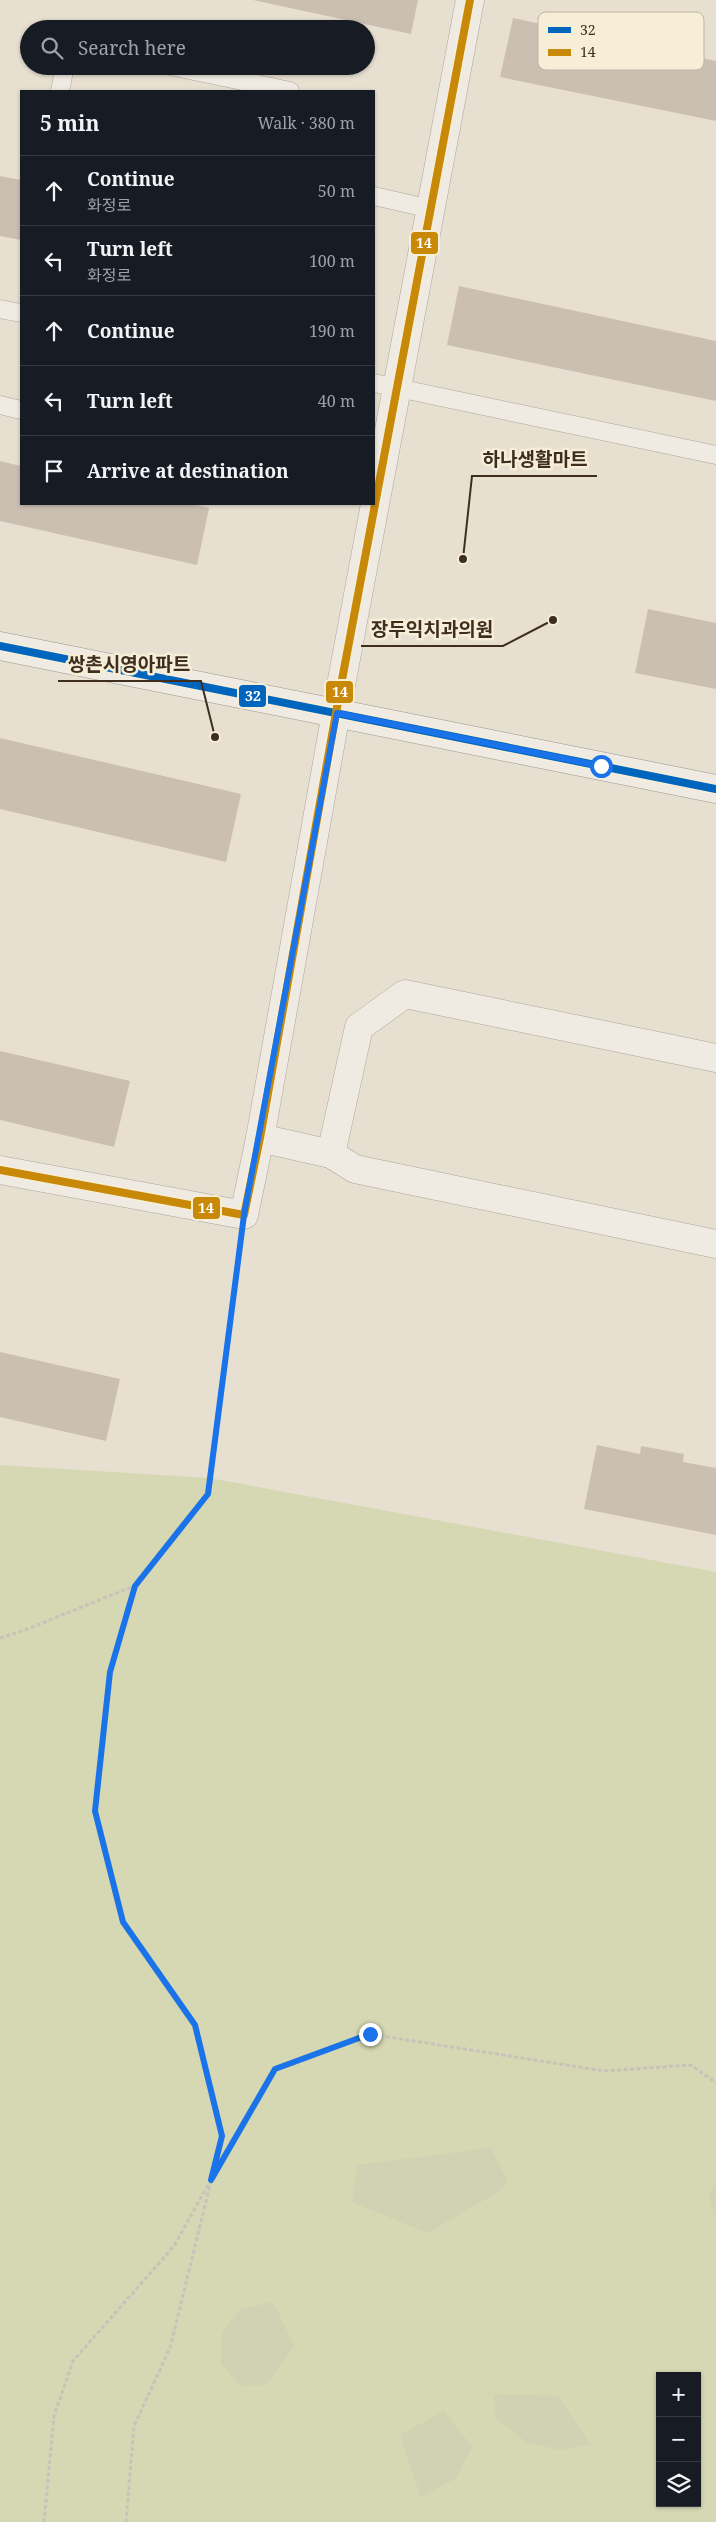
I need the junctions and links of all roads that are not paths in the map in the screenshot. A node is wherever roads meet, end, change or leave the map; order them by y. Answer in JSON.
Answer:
{"nodes":[{"id":1,"x":470,"y":0,"type":"edge"},
{"id":2,"x":63,"y":75,"type":"edge"},
{"id":3,"x":213,"y":75,"type":"edge"},
{"id":4,"x":60,"y":90,"type":"edge"},
{"id":5,"x":285,"y":90,"type":"edge"},
{"id":6,"x":375,"y":196,"type":"edge"},
{"id":7,"x":431,"y":209,"type":"junction"},
{"id":8,"x":0,"y":309,"type":"edge"},
{"id":9,"x":20,"y":313,"type":"edge"},
{"id":10,"x":386,"y":385,"type":"edge"},
{"id":11,"x":0,"y":405,"type":"edge"},
{"id":12,"x":20,"y":410,"type":"edge"},
{"id":13,"x":716,"y":455,"type":"edge"},
{"id":14,"x":375,"y":459,"type":"edge"},
{"id":15,"x":368,"y":505,"type":"edge"},
{"id":16,"x":0,"y":646,"type":"edge"},
{"id":17,"x":337,"y":713,"type":"junction"},
{"id":18,"x":716,"y":788,"type":"edge"},
{"id":19,"x":716,"y":1058,"type":"edge"},
{"id":20,"x":260,"y":1138,"type":"junction"},
{"id":21,"x":331,"y":1154,"type":"junction"},
{"id":22,"x":0,"y":1170,"type":"edge"},
{"id":23,"x":716,"y":1244,"type":"edge"}],
"edges":[{"from":1,"to":7,"type":"street"},
{"from":2,"to":4,"type":"lane"},
{"from":3,"to":5,"type":"lane"},
{"from":6,"to":7,"type":"lane"},
{"from":7,"to":10,"type":"street"},
{"from":8,"to":9,"type":"lane"},
{"from":10,"to":13,"type":"lane"},
{"from":10,"to":14,"type":"street"},
{"from":11,"to":12,"type":"lane"},
{"from":15,"to":17,"type":"street"},
{"from":16,"to":17,"type":"street"},
{"from":17,"to":18,"type":"street"},
{"from":17,"to":20,"type":"street"},
{"from":19,"to":21,"type":"street"},
{"from":20,"to":21,"type":"street"},
{"from":20,"to":22,"type":"street"},
{"from":21,"to":23,"type":"street"}]}
